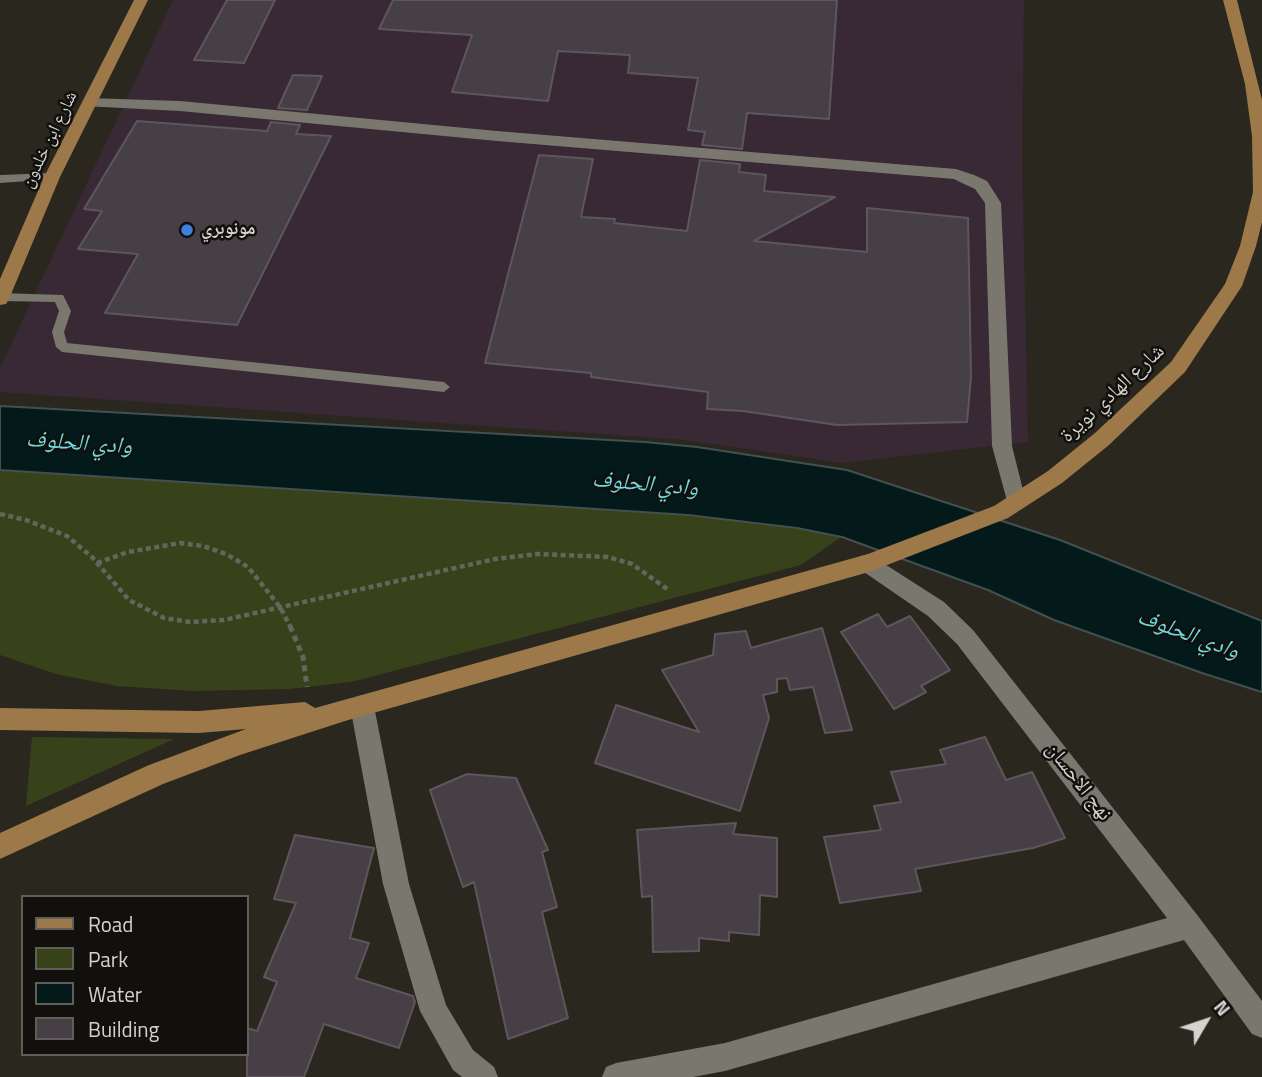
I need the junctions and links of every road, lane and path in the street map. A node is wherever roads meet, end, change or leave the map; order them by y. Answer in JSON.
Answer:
{"nodes":[{"id":1,"x":141,"y":0,"type":"edge"},
{"id":2,"x":1230,"y":0,"type":"edge"},
{"id":3,"x":89,"y":103,"type":"junction"},
{"id":4,"x":52,"y":177,"type":"junction"},
{"id":5,"x":0,"y":178,"type":"edge"},
{"id":6,"x":1,"y":298,"type":"edge"},
{"id":7,"x":444,"y":387,"type":"dead end"},
{"id":8,"x":1008,"y":507,"type":"junction"},
{"id":9,"x":0,"y":514,"type":"edge"},
{"id":10,"x":876,"y":561,"type":"junction"},
{"id":11,"x":97,"y":563,"type":"junction"},
{"id":12,"x":677,"y":597,"type":"dead end"},
{"id":13,"x":280,"y":607,"type":"junction"},
{"id":14,"x":307,"y":687,"type":"dead end"},
{"id":15,"x":353,"y":708,"type":"junction"},
{"id":16,"x":0,"y":719,"type":"edge"},
{"id":17,"x":0,"y":846,"type":"edge"},
{"id":18,"x":1189,"y":925,"type":"junction"},
{"id":19,"x":1262,"y":1024,"type":"edge"},
{"id":20,"x":484,"y":1077,"type":"edge"},
{"id":21,"x":615,"y":1077,"type":"edge"}],
"edges":[{"from":1,"to":3,"type":"main road","name":"شارع ابن خلدون"},
{"from":2,"to":8,"type":"main road","name":"شارع الهادي نويرة"},
{"from":3,"to":4,"type":"main road","name":"شارع ابن خلدون"},
{"from":3,"to":8,"type":"street"},
{"from":4,"to":5,"type":"lane"},
{"from":4,"to":6,"type":"main road","name":"شارع ابن خلدون"},
{"from":6,"to":7,"type":"lane"},
{"from":8,"to":10,"type":"main road","name":"شارع الهادي نويرة"},
{"from":9,"to":11,"type":"path"},
{"from":10,"to":15,"type":"main road","name":"شارع الهادي نويرة"},
{"from":10,"to":18,"type":"street","name":"نهج الاحسان"},
{"from":11,"to":13,"type":"path"},
{"from":11,"to":13,"type":"path"},
{"from":12,"to":13,"type":"path"},
{"from":13,"to":14,"type":"path"},
{"from":15,"to":16,"type":"main road"},
{"from":15,"to":17,"type":"main road"},
{"from":15,"to":20,"type":"street"},
{"from":18,"to":19,"type":"street","name":"نهج الاحسان"},
{"from":18,"to":21,"type":"street"}]}
